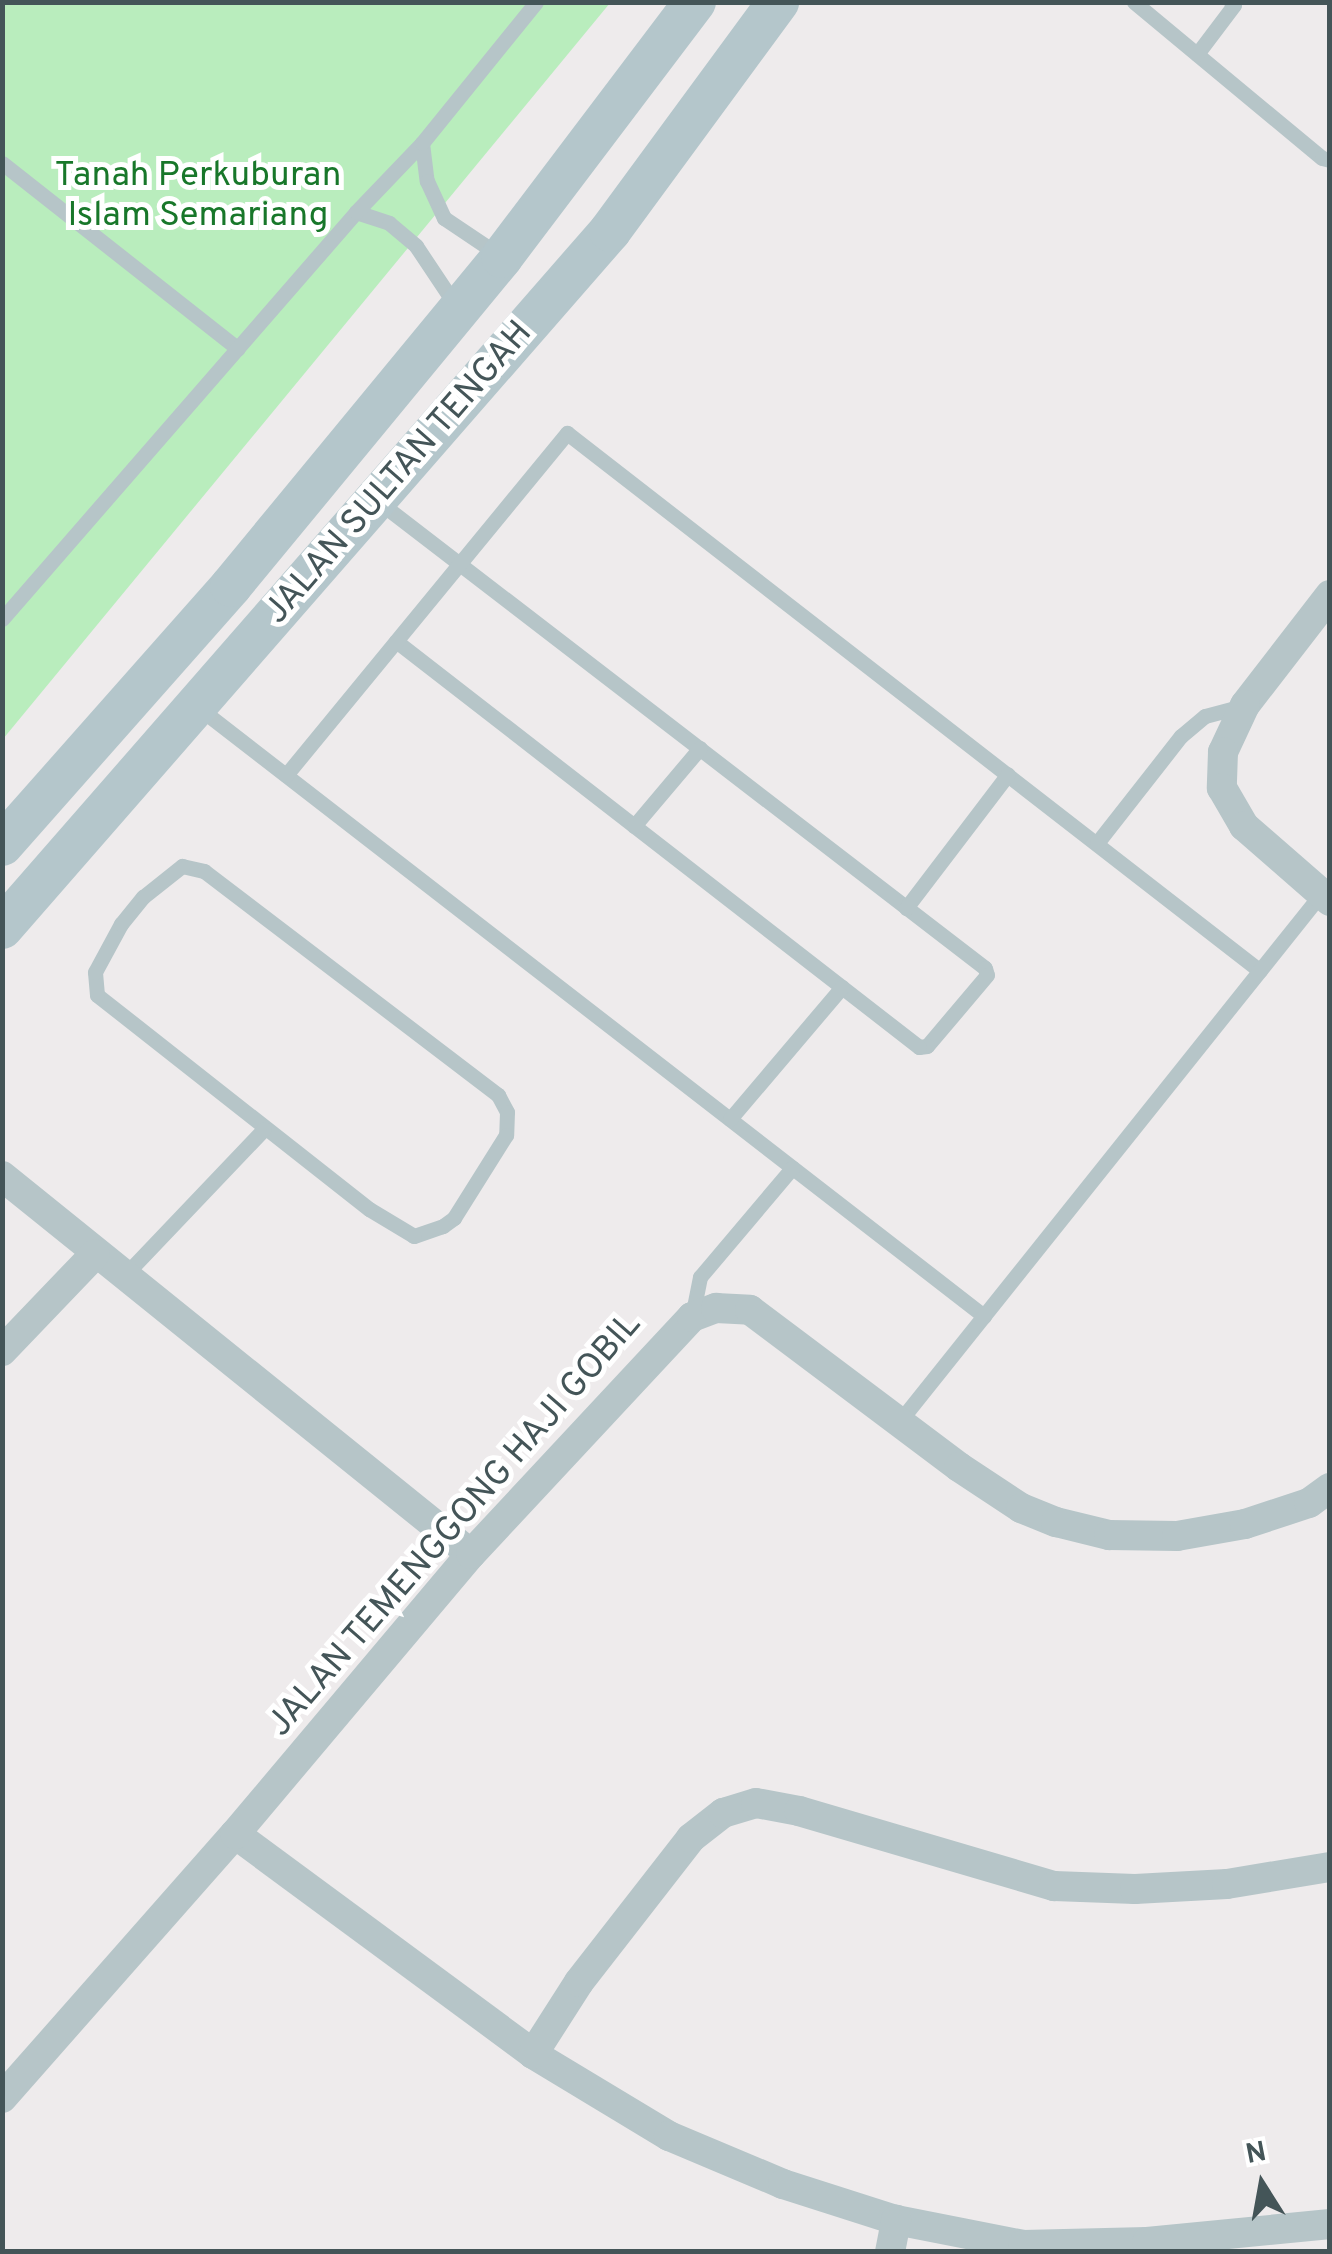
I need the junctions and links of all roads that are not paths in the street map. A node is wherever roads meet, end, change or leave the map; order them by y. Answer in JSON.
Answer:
{"nodes":[{"id":1,"x":536,"y":2,"type":"edge"},
{"id":2,"x":695,"y":2,"type":"edge"},
{"id":3,"x":778,"y":2,"type":"edge"},
{"id":4,"x":1134,"y":2,"type":"edge"},
{"id":5,"x":1233,"y":3,"type":"edge"},
{"id":6,"x":1197,"y":54,"type":"junction"},
{"id":7,"x":422,"y":144,"type":"junction"},
{"id":8,"x":1330,"y":160,"type":"edge"},
{"id":9,"x":2,"y":163,"type":"edge"},
{"id":10,"x":356,"y":212,"type":"junction"},
{"id":11,"x":502,"y":257,"type":"junction"},
{"id":12,"x":458,"y":310,"type":"junction"},
{"id":13,"x":238,"y":349,"type":"junction"},
{"id":14,"x":376,"y":499,"type":"junction"},
{"id":15,"x":458,"y":561,"type":"junction"},
{"id":16,"x":1330,"y":595,"type":"edge"},
{"id":17,"x":2,"y":619,"type":"edge"},
{"id":18,"x":396,"y":642,"type":"junction"},
{"id":19,"x":1244,"y":705,"type":"junction"},
{"id":20,"x":196,"y":706,"type":"junction"},
{"id":21,"x":700,"y":748,"type":"junction"},
{"id":22,"x":1008,"y":774,"type":"junction"},
{"id":23,"x":286,"y":775,"type":"junction"},
{"id":24,"x":634,"y":826,"type":"junction"},
{"id":25,"x":1097,"y":844,"type":"junction"},
{"id":26,"x":2,"y":845,"type":"edge"},
{"id":27,"x":1325,"y":898,"type":"edge"},
{"id":28,"x":906,"y":908,"type":"junction"},
{"id":29,"x":2,"y":928,"type":"edge"},
{"id":30,"x":1260,"y":970,"type":"junction"},
{"id":31,"x":842,"y":987,"type":"junction"},
{"id":32,"x":730,"y":1120,"type":"junction"},
{"id":33,"x":264,"y":1129,"type":"junction"},
{"id":34,"x":792,"y":1168,"type":"junction"},
{"id":35,"x":2,"y":1176,"type":"edge"},
{"id":36,"x":95,"y":1254,"type":"junction"},
{"id":37,"x":124,"y":1276,"type":"junction"},
{"id":38,"x":984,"y":1316,"type":"junction"},
{"id":39,"x":692,"y":1317,"type":"junction"},
{"id":40,"x":2,"y":1350,"type":"edge"},
{"id":41,"x":899,"y":1422,"type":"junction"},
{"id":42,"x":1330,"y":1488,"type":"edge"},
{"id":43,"x":471,"y":1554,"type":"junction"},
{"id":44,"x":235,"y":1834,"type":"junction"},
{"id":45,"x":1330,"y":1866,"type":"edge"},
{"id":46,"x":533,"y":2054,"type":"junction"},
{"id":47,"x":2,"y":2098,"type":"edge"},
{"id":48,"x":896,"y":2220,"type":"junction"},
{"id":49,"x":1330,"y":2224,"type":"edge"},
{"id":50,"x":890,"y":2252,"type":"edge"}],
"edges":[{"from":1,"to":7,"type":"lane"},
{"from":2,"to":11,"type":"main road","name":"JALAN SULTAN TENGAH"},
{"from":3,"to":14,"type":"main road","name":"JALAN SULTAN TENGAH"},
{"from":4,"to":6,"type":"lane"},
{"from":5,"to":6,"type":"lane"},
{"from":6,"to":8,"type":"lane"},
{"from":7,"to":10,"type":"lane"},
{"from":7,"to":11,"type":"lane"},
{"from":9,"to":13,"type":"lane"},
{"from":10,"to":12,"type":"lane"},
{"from":10,"to":13,"type":"lane"},
{"from":11,"to":12,"type":"main road","name":"JALAN SULTAN TENGAH"},
{"from":12,"to":26,"type":"main road","name":"JALAN SULTAN TENGAH"},
{"from":13,"to":17,"type":"lane"},
{"from":14,"to":15,"type":"lane"},
{"from":14,"to":20,"type":"main road","name":"JALAN SULTAN TENGAH"},
{"from":15,"to":18,"type":"lane"},
{"from":15,"to":21,"type":"lane"},
{"from":15,"to":22,"type":"lane"},
{"from":16,"to":19,"type":"street"},
{"from":18,"to":23,"type":"lane"},
{"from":18,"to":24,"type":"lane"},
{"from":19,"to":25,"type":"lane"},
{"from":19,"to":27,"type":"street"},
{"from":20,"to":23,"type":"lane"},
{"from":20,"to":29,"type":"main road","name":"JALAN SULTAN TENGAH"},
{"from":21,"to":24,"type":"lane"},
{"from":21,"to":28,"type":"lane"},
{"from":22,"to":25,"type":"lane"},
{"from":22,"to":28,"type":"lane"},
{"from":23,"to":32,"type":"lane"},
{"from":24,"to":31,"type":"lane"},
{"from":25,"to":30,"type":"lane"},
{"from":27,"to":30,"type":"lane"},
{"from":28,"to":31,"type":"lane"},
{"from":30,"to":38,"type":"lane"},
{"from":31,"to":32,"type":"lane"},
{"from":32,"to":34,"type":"lane"},
{"from":33,"to":33,"type":"lane"},
{"from":33,"to":37,"type":"lane"},
{"from":34,"to":38,"type":"lane"},
{"from":34,"to":39,"type":"lane"},
{"from":35,"to":36,"type":"street"},
{"from":36,"to":37,"type":"street"},
{"from":36,"to":40,"type":"street"},
{"from":37,"to":43,"type":"street"},
{"from":38,"to":41,"type":"lane"},
{"from":39,"to":41,"type":"street","name":"JALAN TEMENGGONG HAJI GOBIL"},
{"from":39,"to":43,"type":"street","name":"JALAN TEMENGGONG HAJI GOBIL"},
{"from":41,"to":42,"type":"street","name":"JALAN TEMENGGONG HAJI GOBIL"},
{"from":43,"to":44,"type":"street","name":"JALAN TEMENGGONG HAJI GOBIL"},
{"from":44,"to":46,"type":"street"},
{"from":44,"to":47,"type":"street","name":"JALAN TEMENGGONG HAJI GOBIL"},
{"from":45,"to":46,"type":"street"},
{"from":46,"to":48,"type":"street"},
{"from":48,"to":49,"type":"street"},
{"from":48,"to":50,"type":"street"}]}
